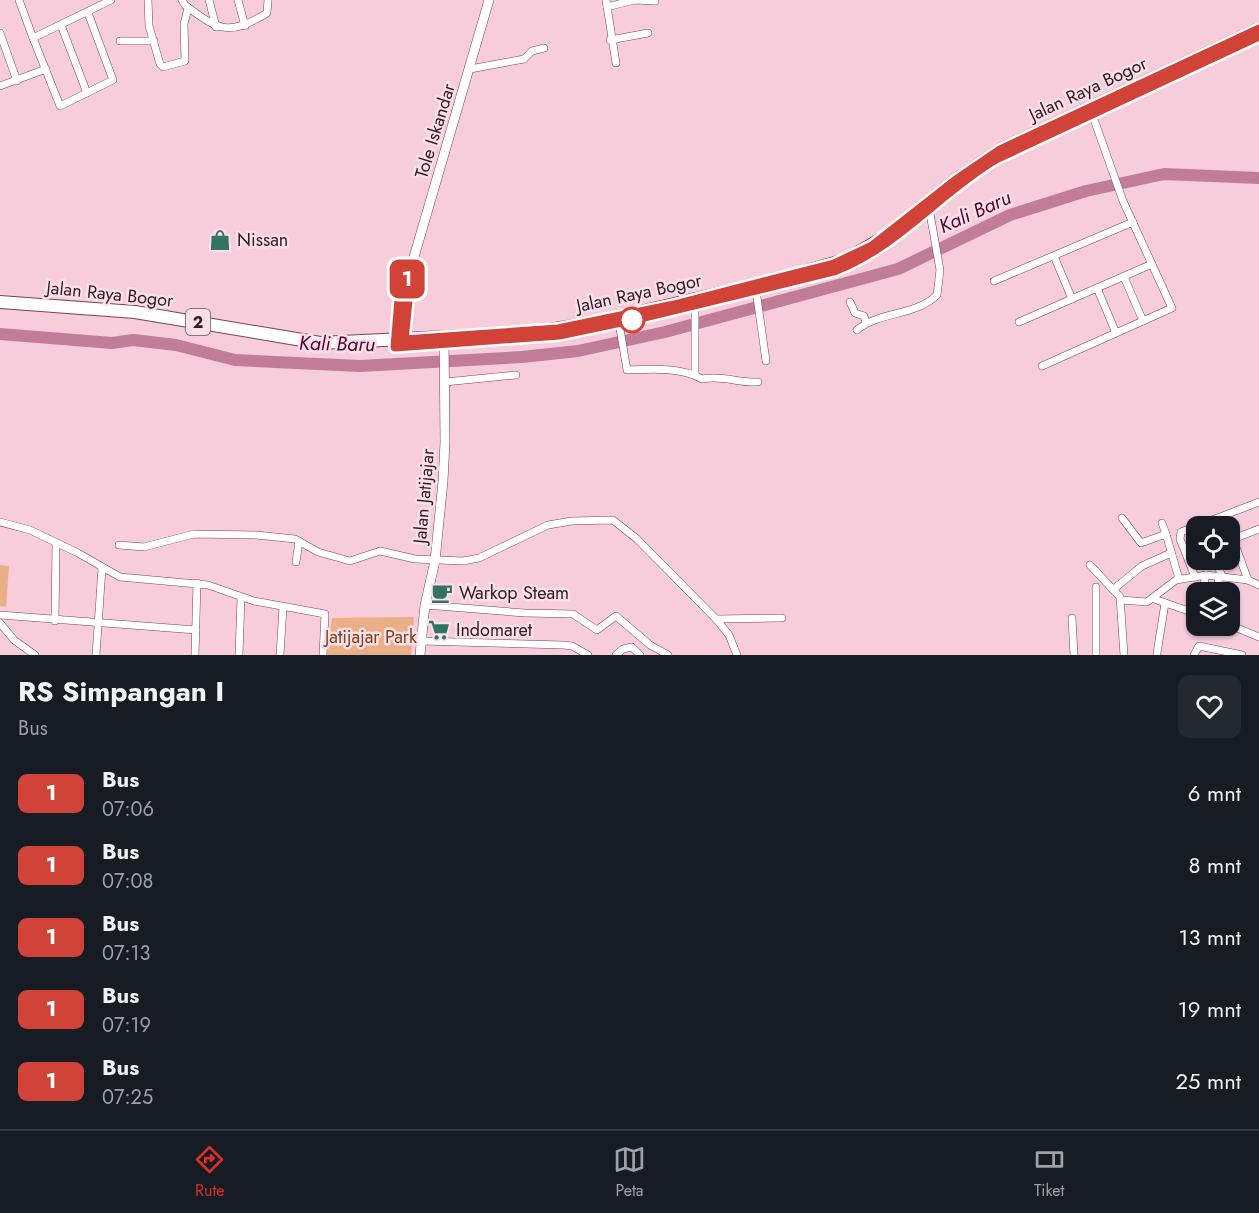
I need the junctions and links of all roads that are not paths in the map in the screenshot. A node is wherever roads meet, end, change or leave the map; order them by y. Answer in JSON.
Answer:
{"nodes":[{"id":1,"x":19,"y":0,"type":"edge"},
{"id":2,"x":111,"y":0,"type":"edge"},
{"id":3,"x":148,"y":0,"type":"edge"},
{"id":4,"x":182,"y":0,"type":"edge"},
{"id":5,"x":209,"y":0,"type":"edge"},
{"id":6,"x":238,"y":0,"type":"edge"},
{"id":7,"x":268,"y":0,"type":"edge"},
{"id":8,"x":489,"y":0,"type":"edge"},
{"id":9,"x":655,"y":0,"type":"edge"},
{"id":10,"x":606,"y":3,"type":"edge"},
{"id":11,"x":188,"y":8,"type":"junction"},
{"id":12,"x":88,"y":13,"type":"junction"},
{"id":13,"x":61,"y":25,"type":"junction"},
{"id":14,"x":245,"y":26,"type":"junction"},
{"id":15,"x":216,"y":27,"type":"junction"},
{"id":16,"x":1259,"y":29,"type":"edge"},
{"id":17,"x":0,"y":33,"type":"edge"},
{"id":18,"x":648,"y":33,"type":"dead end"},
{"id":19,"x":1259,"y":36,"type":"edge"},
{"id":20,"x":33,"y":38,"type":"junction"},
{"id":21,"x":610,"y":40,"type":"junction"},
{"id":22,"x":120,"y":41,"type":"dead end"},
{"id":23,"x":154,"y":41,"type":"junction"},
{"id":24,"x":544,"y":48,"type":"dead end"},
{"id":25,"x":616,"y":63,"type":"dead end"},
{"id":26,"x":46,"y":69,"type":"junction"},
{"id":27,"x":470,"y":69,"type":"junction"},
{"id":28,"x":17,"y":81,"type":"junction"},
{"id":29,"x":0,"y":86,"type":"edge"},
{"id":30,"x":87,"y":93,"type":"junction"},
{"id":31,"x":1091,"y":111,"type":"junction"},
{"id":32,"x":929,"y":205,"type":"junction"},
{"id":33,"x":1133,"y":222,"type":"junction"},
{"id":34,"x":1054,"y":256,"type":"junction"},
{"id":35,"x":1152,"y":264,"type":"junction"},
{"id":36,"x":1124,"y":277,"type":"junction"},
{"id":37,"x":994,"y":280,"type":"dead end"},
{"id":38,"x":1097,"y":288,"type":"junction"},
{"id":39,"x":756,"y":295,"type":"junction"},
{"id":40,"x":1072,"y":299,"type":"junction"},
{"id":41,"x":0,"y":302,"type":"edge"},
{"id":42,"x":850,"y":302,"type":"dead end"},
{"id":43,"x":0,"y":309,"type":"edge"},
{"id":44,"x":695,"y":310,"type":"junction"},
{"id":45,"x":1143,"y":321,"type":"junction"},
{"id":46,"x":866,"y":322,"type":"junction"},
{"id":47,"x":1019,"y":322,"type":"dead end"},
{"id":48,"x":619,"y":327,"type":"junction"},
{"id":49,"x":857,"y":330,"type":"dead end"},
{"id":50,"x":1116,"y":333,"type":"junction"},
{"id":51,"x":400,"y":343,"type":"junction"},
{"id":52,"x":444,"y":345,"type":"junction"},
{"id":53,"x":766,"y":361,"type":"dead end"},
{"id":54,"x":1042,"y":366,"type":"dead end"},
{"id":55,"x":695,"y":373,"type":"junction"},
{"id":56,"x":516,"y":375,"type":"dead end"},
{"id":57,"x":445,"y":382,"type":"junction"},
{"id":58,"x":758,"y":382,"type":"dead end"},
{"id":59,"x":1259,"y":502,"type":"edge"},
{"id":60,"x":1224,"y":515,"type":"edge"},
{"id":61,"x":1122,"y":518,"type":"dead end"},
{"id":62,"x":0,"y":522,"type":"edge"},
{"id":63,"x":1162,"y":523,"type":"dead end"},
{"id":64,"x":1186,"y":532,"type":"edge"},
{"id":65,"x":1258,"y":532,"type":"edge"},
{"id":66,"x":1166,"y":534,"type":"junction"},
{"id":67,"x":1240,"y":537,"type":"edge"},
{"id":68,"x":299,"y":541,"type":"junction"},
{"id":69,"x":56,"y":543,"type":"junction"},
{"id":70,"x":119,"y":546,"type":"dead end"},
{"id":71,"x":1171,"y":553,"type":"junction"},
{"id":72,"x":1186,"y":553,"type":"edge"},
{"id":73,"x":1240,"y":558,"type":"edge"},
{"id":74,"x":435,"y":561,"type":"junction"},
{"id":75,"x":296,"y":562,"type":"dead end"},
{"id":76,"x":1090,"y":565,"type":"dead end"},
{"id":77,"x":102,"y":568,"type":"junction"},
{"id":78,"x":1192,"y":570,"type":"edge"},
{"id":79,"x":1219,"y":570,"type":"edge"},
{"id":80,"x":1206,"y":575,"type":"junction"},
{"id":81,"x":1221,"y":576,"type":"junction"},
{"id":82,"x":1195,"y":577,"type":"junction"},
{"id":83,"x":1179,"y":579,"type":"junction"},
{"id":84,"x":1248,"y":580,"type":"junction"},
{"id":85,"x":1204,"y":582,"type":"edge"},
{"id":86,"x":1220,"y":582,"type":"edge"},
{"id":87,"x":197,"y":583,"type":"junction"},
{"id":88,"x":1259,"y":585,"type":"edge"},
{"id":89,"x":1096,"y":587,"type":"dead end"},
{"id":90,"x":1115,"y":588,"type":"junction"},
{"id":91,"x":241,"y":598,"type":"junction"},
{"id":92,"x":1154,"y":599,"type":"junction"},
{"id":93,"x":1121,"y":600,"type":"junction"},
{"id":94,"x":1165,"y":603,"type":"junction"},
{"id":95,"x":426,"y":605,"type":"junction"},
{"id":96,"x":283,"y":607,"type":"junction"},
{"id":97,"x":1186,"y":610,"type":"edge"},
{"id":98,"x":0,"y":615,"type":"edge"},
{"id":99,"x":782,"y":618,"type":"dead end"},
{"id":100,"x":1072,"y":618,"type":"dead end"},
{"id":101,"x":716,"y":619,"type":"junction"},
{"id":102,"x":55,"y":621,"type":"junction"},
{"id":103,"x":0,"y":623,"type":"edge"},
{"id":104,"x":98,"y":624,"type":"junction"},
{"id":105,"x":1240,"y":629,"type":"edge"},
{"id":106,"x":196,"y":630,"type":"junction"},
{"id":107,"x":1259,"y":637,"type":"edge"},
{"id":108,"x":422,"y":641,"type":"junction"},
{"id":109,"x":578,"y":652,"type":"edge"},
{"id":110,"x":1157,"y":652,"type":"dead end"},
{"id":111,"x":34,"y":655,"type":"edge"},
{"id":112,"x":96,"y":655,"type":"edge"},
{"id":113,"x":195,"y":655,"type":"edge"},
{"id":114,"x":239,"y":655,"type":"edge"},
{"id":115,"x":280,"y":655,"type":"edge"},
{"id":116,"x":323,"y":655,"type":"edge"},
{"id":117,"x":420,"y":655,"type":"edge"},
{"id":118,"x":588,"y":655,"type":"edge"},
{"id":119,"x":616,"y":655,"type":"edge"},
{"id":120,"x":640,"y":655,"type":"edge"},
{"id":121,"x":668,"y":655,"type":"edge"},
{"id":122,"x":737,"y":655,"type":"edge"},
{"id":123,"x":1074,"y":655,"type":"edge"},
{"id":124,"x":1096,"y":655,"type":"edge"},
{"id":125,"x":1124,"y":655,"type":"edge"},
{"id":126,"x":1194,"y":655,"type":"edge"},
{"id":127,"x":1242,"y":655,"type":"edge"}],
"edges":[{"from":1,"to":20,"type":"street"},
{"from":2,"to":12,"type":"street"},
{"from":3,"to":23,"type":"street"},
{"from":4,"to":11,"type":"street"},
{"from":5,"to":15,"type":"street"},
{"from":6,"to":14,"type":"street"},
{"from":7,"to":14,"type":"street"},
{"from":8,"to":27,"type":"main road","name":"Tole Iskandar"},
{"from":9,"to":10,"type":"street"},
{"from":10,"to":21,"type":"street"},
{"from":11,"to":15,"type":"street"},
{"from":11,"to":23,"type":"street"},
{"from":12,"to":13,"type":"street"},
{"from":12,"to":30,"type":"street"},
{"from":13,"to":20,"type":"street"},
{"from":13,"to":30,"type":"street"},
{"from":14,"to":15,"type":"street"},
{"from":16,"to":31,"type":"highway","name":"Jalan Raya Bogor","number":"2"},
{"from":17,"to":28,"type":"street"},
{"from":18,"to":21,"type":"street"},
{"from":19,"to":31,"type":"highway","name":"Jalan Raya Bogor","number":"2"},
{"from":20,"to":26,"type":"street"},
{"from":21,"to":25,"type":"street"},
{"from":22,"to":23,"type":"street"},
{"from":24,"to":27,"type":"street"},
{"from":26,"to":28,"type":"street"},
{"from":26,"to":30,"type":"street"},
{"from":27,"to":51,"type":"main road","name":"Tole Iskandar"},
{"from":28,"to":29,"type":"street"},
{"from":31,"to":32,"type":"highway","name":"Jalan Raya Bogor","number":"2"},
{"from":31,"to":33,"type":"street"},
{"from":32,"to":39,"type":"highway","name":"Jalan Raya Bogor","number":"2"},
{"from":32,"to":46,"type":"street"},
{"from":32,"to":52,"type":"highway","name":"Jalan Raya Bogor","number":"2"},
{"from":33,"to":34,"type":"street"},
{"from":33,"to":35,"type":"street"},
{"from":34,"to":37,"type":"street"},
{"from":34,"to":40,"type":"street"},
{"from":35,"to":36,"type":"street"},
{"from":35,"to":45,"type":"street"},
{"from":36,"to":38,"type":"street"},
{"from":36,"to":45,"type":"street"},
{"from":38,"to":40,"type":"street"},
{"from":38,"to":50,"type":"street"},
{"from":39,"to":44,"type":"highway","name":"Jalan Raya Bogor","number":"2"},
{"from":39,"to":53,"type":"street"},
{"from":40,"to":47,"type":"street"},
{"from":41,"to":51,"type":"highway","name":"Jalan Raya Bogor","number":"2"},
{"from":42,"to":46,"type":"street"},
{"from":43,"to":51,"type":"highway","name":"Jalan Raya Bogor","number":"2"},
{"from":44,"to":48,"type":"highway","name":"Jalan Raya Bogor","number":"2"},
{"from":44,"to":55,"type":"street"},
{"from":45,"to":50,"type":"street"},
{"from":46,"to":49,"type":"street"},
{"from":48,"to":52,"type":"highway","name":"Jalan Raya Bogor","number":"2"},
{"from":48,"to":55,"type":"street"},
{"from":50,"to":54,"type":"street"},
{"from":51,"to":52,"type":"highway","name":"Jalan Raya Bogor","number":"2"},
{"from":52,"to":57,"type":"main road","name":"Jalan Jatijajar"},
{"from":55,"to":58,"type":"street"},
{"from":56,"to":57,"type":"street"},
{"from":57,"to":74,"type":"main road","name":"Jalan Jatijajar"},
{"from":59,"to":60,"type":"street"},
{"from":61,"to":66,"type":"street"},
{"from":62,"to":69,"type":"street"},
{"from":63,"to":66,"type":"street"},
{"from":64,"to":72,"type":"street"},
{"from":65,"to":67,"type":"street"},
{"from":66,"to":71,"type":"street"},
{"from":68,"to":70,"type":"street"},
{"from":68,"to":74,"type":"street"},
{"from":68,"to":75,"type":"street"},
{"from":69,"to":77,"type":"street"},
{"from":69,"to":102,"type":"street"},
{"from":71,"to":83,"type":"street"},
{"from":71,"to":90,"type":"street"},
{"from":73,"to":84,"type":"street"},
{"from":74,"to":95,"type":"main road","name":"Jalan Jatijajar"},
{"from":74,"to":101,"type":"street"},
{"from":76,"to":90,"type":"street"},
{"from":77,"to":87,"type":"street"},
{"from":77,"to":104,"type":"street"},
{"from":78,"to":82,"type":"street"},
{"from":79,"to":81,"type":"street"},
{"from":80,"to":81,"type":"street"},
{"from":80,"to":82,"type":"street"},
{"from":80,"to":85,"type":"street"},
{"from":81,"to":84,"type":"street"},
{"from":81,"to":86,"type":"street"},
{"from":82,"to":83,"type":"street"},
{"from":83,"to":92,"type":"street"},
{"from":84,"to":88,"type":"street"},
{"from":87,"to":91,"type":"street"},
{"from":87,"to":106,"type":"street"},
{"from":89,"to":124,"type":"street"},
{"from":90,"to":93,"type":"street"},
{"from":91,"to":96,"type":"street"},
{"from":91,"to":114,"type":"street"},
{"from":92,"to":93,"type":"street"},
{"from":92,"to":94,"type":"street"},
{"from":93,"to":125,"type":"street"},
{"from":94,"to":97,"type":"street"},
{"from":94,"to":110,"type":"street"},
{"from":95,"to":108,"type":"main road","name":"Jalan Jatijajar"},
{"from":95,"to":121,"type":"street"},
{"from":96,"to":115,"type":"street"},
{"from":96,"to":116,"type":"street"},
{"from":98,"to":102,"type":"street"},
{"from":99,"to":101,"type":"street"},
{"from":100,"to":123,"type":"street"},
{"from":101,"to":122,"type":"street"},
{"from":102,"to":104,"type":"street"},
{"from":103,"to":111,"type":"street"},
{"from":104,"to":106,"type":"street"},
{"from":104,"to":112,"type":"street"},
{"from":105,"to":107,"type":"street"},
{"from":106,"to":113,"type":"street"},
{"from":108,"to":109,"type":"street"},
{"from":108,"to":117,"type":"main road","name":"Jalan Jatijajar"},
{"from":109,"to":118,"type":"street"},
{"from":119,"to":120,"type":"street"},
{"from":126,"to":127,"type":"street"}]}
